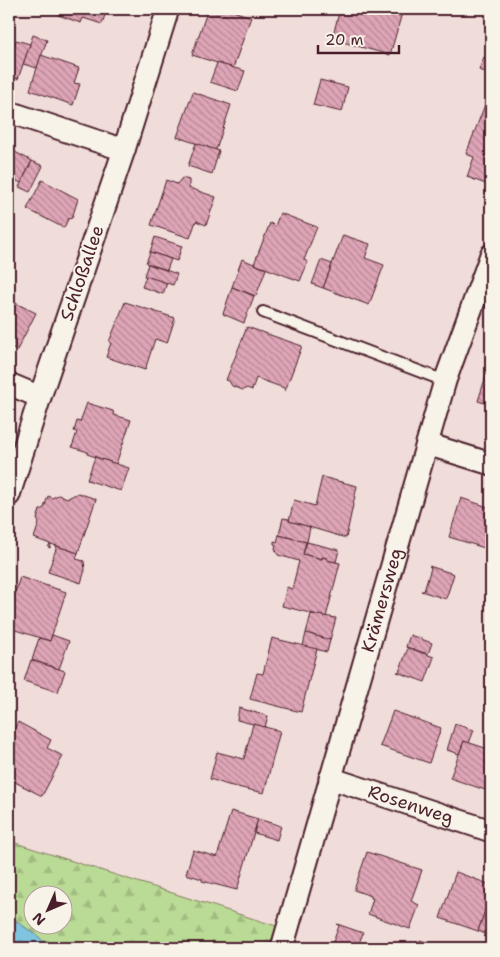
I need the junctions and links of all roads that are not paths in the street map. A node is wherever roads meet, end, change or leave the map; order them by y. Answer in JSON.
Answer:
{"nodes":[{"id":1,"x":168,"y":9,"type":"edge"},
{"id":2,"x":9,"y":112,"type":"edge"},
{"id":3,"x":124,"y":150,"type":"junction"},
{"id":4,"x":491,"y":255,"type":"edge"},
{"id":5,"x":263,"y":312,"type":"dead end"},
{"id":6,"x":445,"y":381,"type":"junction"},
{"id":7,"x":9,"y":384,"type":"edge"},
{"id":8,"x":40,"y":397,"type":"junction"},
{"id":9,"x":427,"y":444,"type":"junction"},
{"id":10,"x":491,"y":464,"type":"edge"},
{"id":11,"x":9,"y":495,"type":"edge"},
{"id":12,"x":330,"y":778,"type":"junction"},
{"id":13,"x":491,"y":831,"type":"edge"},
{"id":14,"x":282,"y":948,"type":"edge"}],
"edges":[{"from":1,"to":3,"type":"street","name":"Schloßallee"},
{"from":2,"to":3,"type":"street"},
{"from":3,"to":8,"type":"street","name":"Schloßallee"},
{"from":4,"to":6,"type":"street","name":"Krämersweg"},
{"from":5,"to":6,"type":"lane"},
{"from":6,"to":9,"type":"street","name":"Krämersweg"},
{"from":7,"to":8,"type":"street"},
{"from":8,"to":11,"type":"street","name":"Schloßallee"},
{"from":9,"to":10,"type":"street"},
{"from":9,"to":12,"type":"street","name":"Krämersweg"},
{"from":12,"to":13,"type":"street","name":"Rosenweg"},
{"from":12,"to":14,"type":"street","name":"Krämersweg"}]}
